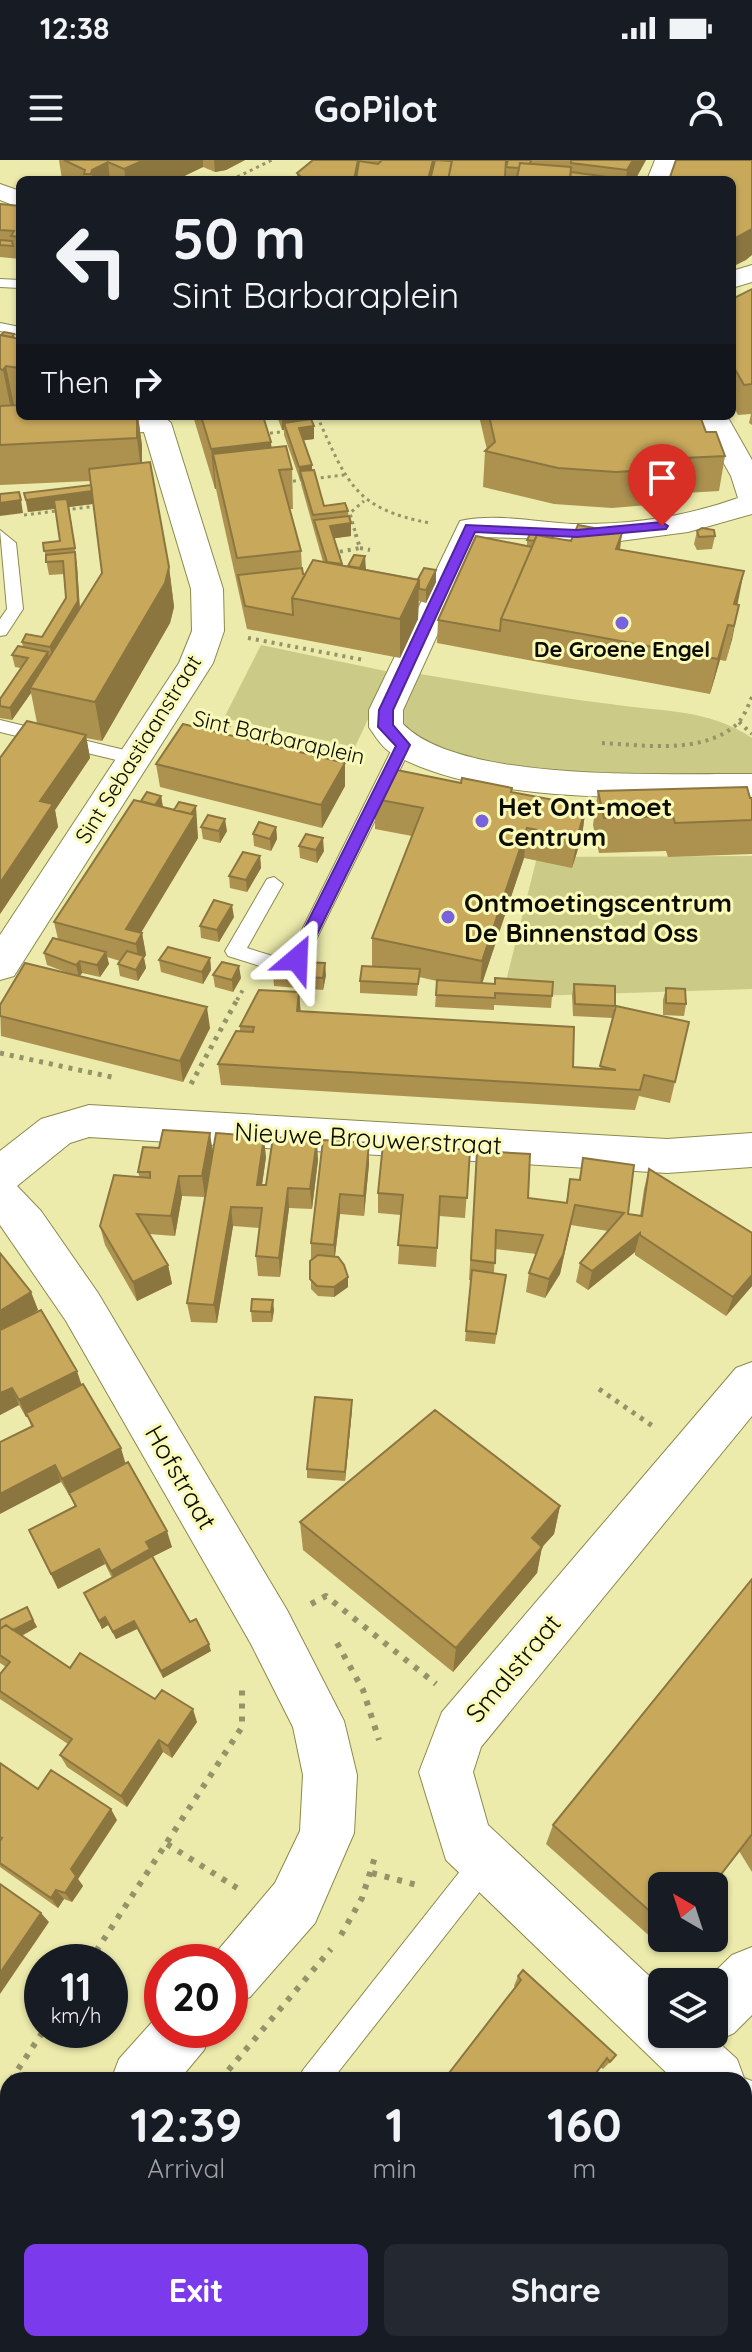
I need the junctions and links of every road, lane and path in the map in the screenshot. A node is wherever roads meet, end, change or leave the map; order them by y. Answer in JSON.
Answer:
{"nodes":[{"id":1,"x":272,"y":160,"type":"edge"},
{"id":2,"x":239,"y":176,"type":"edge"},
{"id":3,"x":319,"y":420,"type":"edge"},
{"id":4,"x":714,"y":420,"type":"edge"},
{"id":5,"x":291,"y":430,"type":"edge"},
{"id":6,"x":0,"y":431,"type":"edge"},
{"id":7,"x":261,"y":434,"type":"edge"},
{"id":8,"x":344,"y":475,"type":"junction"},
{"id":9,"x":284,"y":483,"type":"edge"},
{"id":10,"x":178,"y":496,"type":"junction"},
{"id":11,"x":752,"y":496,"type":"edge"},
{"id":12,"x":364,"y":501,"type":"junction"},
{"id":13,"x":752,"y":504,"type":"edge"},
{"id":14,"x":15,"y":516,"type":"edge"},
{"id":15,"x":471,"y":528,"type":"junction"},
{"id":16,"x":0,"y":535,"type":"edge"},
{"id":17,"x":360,"y":548,"type":"junction"},
{"id":18,"x":370,"y":550,"type":"dead end"},
{"id":19,"x":341,"y":564,"type":"edge"},
{"id":20,"x":0,"y":631,"type":"edge"},
{"id":21,"x":208,"y":631,"type":"junction"},
{"id":22,"x":406,"y":667,"type":"junction"},
{"id":23,"x":752,"y":697,"type":"edge"},
{"id":24,"x":165,"y":710,"type":"junction"},
{"id":25,"x":739,"y":722,"type":"junction"},
{"id":26,"x":0,"y":726,"type":"edge"},
{"id":27,"x":752,"y":734,"type":"edge"},
{"id":28,"x":595,"y":743,"type":"dead end"},
{"id":29,"x":398,"y":754,"type":"junction"},
{"id":30,"x":133,"y":758,"type":"junction"},
{"id":31,"x":752,"y":786,"type":"edge"},
{"id":32,"x":274,"y":884,"type":"dead end"},
{"id":33,"x":260,"y":959,"type":"junction"},
{"id":34,"x":0,"y":966,"type":"edge"},
{"id":35,"x":185,"y":1127,"type":"junction"},
{"id":36,"x":752,"y":1150,"type":"edge"},
{"id":37,"x":0,"y":1175,"type":"edge"},
{"id":38,"x":0,"y":1197,"type":"edge"},
{"id":39,"x":752,"y":1382,"type":"edge"},
{"id":40,"x":599,"y":1389,"type":"dead end"},
{"id":41,"x":692,"y":1453,"type":"junction"},
{"id":42,"x":269,"y":1627,"type":"junction"},
{"id":43,"x":474,"y":1715,"type":"junction"},
{"id":44,"x":486,"y":1860,"type":"junction"},
{"id":45,"x":101,"y":1944,"type":"edge"},
{"id":46,"x":248,"y":1957,"type":"edge"},
{"id":47,"x":752,"y":1975,"type":"edge"},
{"id":48,"x":728,"y":1999,"type":"edge"},
{"id":49,"x":648,"y":2003,"type":"edge"},
{"id":50,"x":32,"y":2048,"type":"edge"},
{"id":51,"x":168,"y":2048,"type":"edge"},
{"id":52,"x":16,"y":2072,"type":"edge"},
{"id":53,"x":147,"y":2072,"type":"edge"},
{"id":54,"x":319,"y":2072,"type":"edge"}],
"edges":[{"from":1,"to":2,"type":"path"},
{"from":3,"to":8,"type":"path"},
{"from":4,"to":11,"type":"street"},
{"from":5,"to":7,"type":"path"},
{"from":6,"to":10,"type":"street","name":"Sint Sebastiaanstraat"},
{"from":8,"to":9,"type":"path"},
{"from":8,"to":12,"type":"path"},
{"from":10,"to":14,"type":"path"},
{"from":10,"to":21,"type":"street","name":"Sint Sebastiaanstraat"},
{"from":12,"to":15,"type":"path"},
{"from":12,"to":17,"type":"path"},
{"from":13,"to":15,"type":"street"},
{"from":15,"to":22,"type":"street","name":"Sint Barbaraplein"},
{"from":16,"to":20,"type":"lane"},
{"from":17,"to":18,"type":"path"},
{"from":17,"to":19,"type":"path"},
{"from":21,"to":22,"type":"path"},
{"from":21,"to":24,"type":"street","name":"Sint Sebastiaanstraat"},
{"from":22,"to":29,"type":"street","name":"Sint Barbaraplein"},
{"from":23,"to":25,"type":"path"},
{"from":24,"to":29,"type":"path","name":"Sint Barbaraplein"},
{"from":24,"to":30,"type":"street","name":"Sint Sebastiaanstraat"},
{"from":25,"to":27,"type":"path"},
{"from":25,"to":28,"type":"path"},
{"from":26,"to":30,"type":"lane"},
{"from":29,"to":31,"type":"street","name":"Sint Barbaraplein"},
{"from":29,"to":33,"type":"lane"},
{"from":30,"to":34,"type":"street","name":"Sint Sebastiaanstraat"},
{"from":32,"to":33,"type":"lane"},
{"from":33,"to":35,"type":"path"},
{"from":35,"to":36,"type":"street","name":"Nieuwe Brouwerstraat"},
{"from":35,"to":37,"type":"street","name":"Nieuwe Brouwerstraat"},
{"from":38,"to":42,"type":"street","name":"Hofstraat"},
{"from":39,"to":41,"type":"street","name":"Smalstraat"},
{"from":40,"to":41,"type":"path"},
{"from":41,"to":43,"type":"street","name":"Smalstraat"},
{"from":42,"to":43,"type":"path"},
{"from":42,"to":45,"type":"path"},
{"from":42,"to":46,"type":"street","name":"Hofstraat"},
{"from":43,"to":44,"type":"street","name":"Smalstraat"},
{"from":44,"to":49,"type":"street","name":"Smalstraat"},
{"from":44,"to":54,"type":"lane"},
{"from":47,"to":48,"type":"street","name":"Smalstraat"},
{"from":50,"to":52,"type":"path"},
{"from":51,"to":53,"type":"street"}]}
